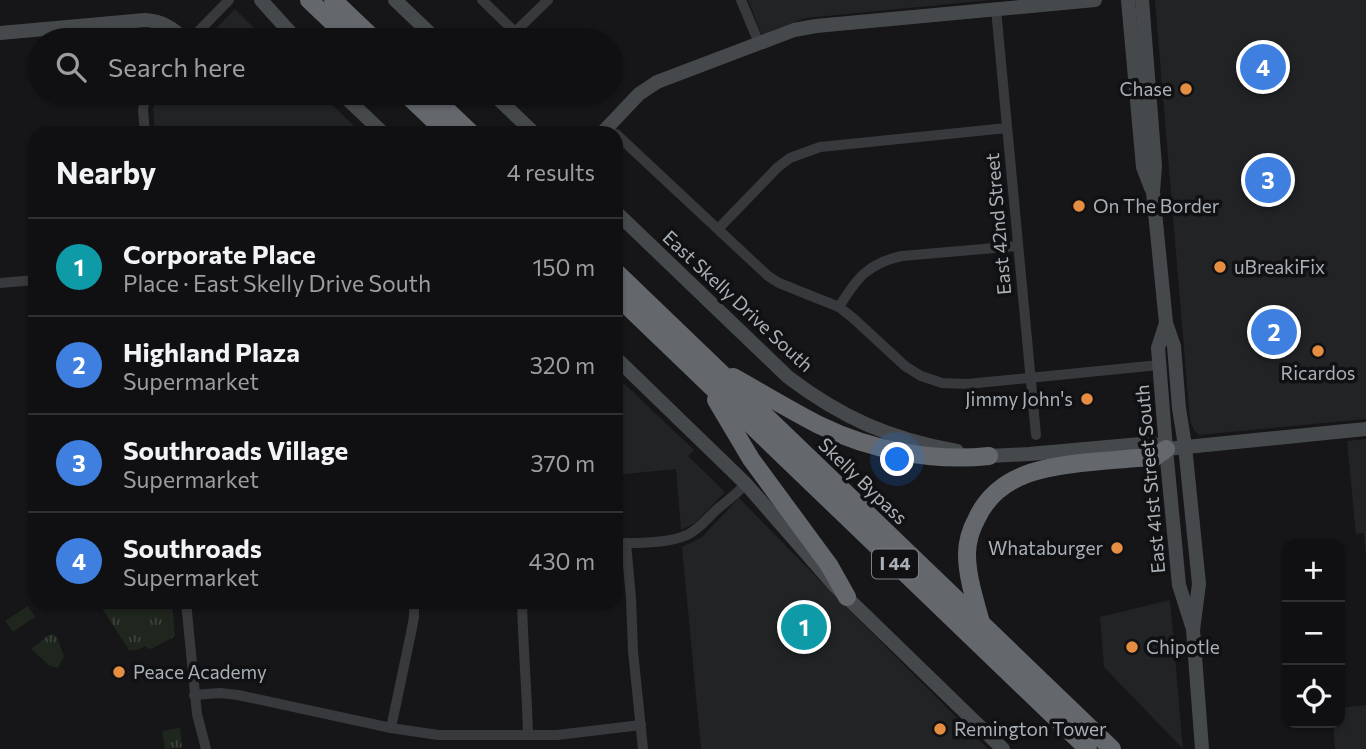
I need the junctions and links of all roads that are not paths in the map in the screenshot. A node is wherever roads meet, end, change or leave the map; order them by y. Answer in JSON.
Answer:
{"nodes":[{"id":1,"x":229,"y":0,"type":"edge"},
{"id":2,"x":261,"y":0,"type":"edge"},
{"id":3,"x":309,"y":0,"type":"edge"},
{"id":4,"x":333,"y":0,"type":"edge"},
{"id":5,"x":396,"y":0,"type":"edge"},
{"id":6,"x":482,"y":0,"type":"edge"},
{"id":7,"x":548,"y":0,"type":"edge"},
{"id":8,"x":741,"y":0,"type":"edge"},
{"id":9,"x":1095,"y":0,"type":"edge"},
{"id":10,"x":1128,"y":0,"type":"edge"},
{"id":11,"x":1142,"y":0,"type":"edge"},
{"id":12,"x":996,"y":9,"type":"junction"},
{"id":13,"x":56,"y":28,"type":"edge"},
{"id":14,"x":170,"y":28,"type":"edge"},
{"id":15,"x":200,"y":28,"type":"edge"},
{"id":16,"x":286,"y":28,"type":"edge"},
{"id":17,"x":338,"y":28,"type":"edge"},
{"id":18,"x":362,"y":28,"type":"edge"},
{"id":19,"x":425,"y":28,"type":"edge"},
{"id":20,"x":511,"y":28,"type":"edge"},
{"id":21,"x":519,"y":28,"type":"edge"},
{"id":22,"x":28,"y":30,"type":"edge"},
{"id":23,"x":0,"y":33,"type":"edge"},
{"id":24,"x":759,"y":43,"type":"junction"},
{"id":25,"x":144,"y":105,"type":"edge"},
{"id":26,"x":354,"y":105,"type":"edge"},
{"id":27,"x":418,"y":105,"type":"edge"},
{"id":28,"x":442,"y":105,"type":"edge"},
{"id":29,"x":505,"y":105,"type":"edge"},
{"id":30,"x":144,"y":126,"type":"edge"},
{"id":31,"x":376,"y":126,"type":"edge"},
{"id":32,"x":440,"y":126,"type":"edge"},
{"id":33,"x":464,"y":126,"type":"edge"},
{"id":34,"x":527,"y":126,"type":"edge"},
{"id":35,"x":615,"y":126,"type":"edge"},
{"id":36,"x":1007,"y":128,"type":"junction"},
{"id":37,"x":623,"y":144,"type":"edge"},
{"id":38,"x":1153,"y":192,"type":"junction"},
{"id":39,"x":623,"y":219,"type":"edge"},
{"id":40,"x":718,"y":229,"type":"junction"},
{"id":41,"x":1018,"y":246,"type":"junction"},
{"id":42,"x":623,"y":280,"type":"edge"},
{"id":43,"x":28,"y":281,"type":"edge"},
{"id":44,"x":0,"y":283,"type":"edge"},
{"id":45,"x":623,"y":301,"type":"edge"},
{"id":46,"x":839,"y":307,"type":"junction"},
{"id":47,"x":1166,"y":323,"type":"junction"},
{"id":48,"x":623,"y":365,"type":"edge"},
{"id":49,"x":1160,"y":365,"type":"junction"},
{"id":50,"x":707,"y":372,"type":"junction"},
{"id":51,"x":1030,"y":377,"type":"junction"},
{"id":52,"x":1366,"y":429,"type":"edge"},
{"id":53,"x":1035,"y":435,"type":"dead end"},
{"id":54,"x":1185,"y":446,"type":"junction"},
{"id":55,"x":1166,"y":449,"type":"junction"},
{"id":56,"x":989,"y":457,"type":"junction"},
{"id":57,"x":746,"y":484,"type":"junction"},
{"id":58,"x":623,"y":544,"type":"edge"},
{"id":59,"x":623,"y":555,"type":"edge"},
{"id":60,"x":847,"y":597,"type":"junction"},
{"id":61,"x":187,"y":609,"type":"edge"},
{"id":62,"x":414,"y":609,"type":"edge"},
{"id":63,"x":522,"y":609,"type":"edge"},
{"id":64,"x":981,"y":622,"type":"junction"},
{"id":65,"x":1193,"y":630,"type":"junction"},
{"id":66,"x":194,"y":695,"type":"junction"},
{"id":67,"x":641,"y":726,"type":"junction"},
{"id":68,"x":391,"y":728,"type":"junction"},
{"id":69,"x":528,"y":735,"type":"junction"},
{"id":70,"x":206,"y":749,"type":"edge"},
{"id":71,"x":643,"y":749,"type":"edge"},
{"id":72,"x":1003,"y":749,"type":"edge"},
{"id":73,"x":1088,"y":749,"type":"edge"},
{"id":74,"x":1112,"y":749,"type":"edge"},
{"id":75,"x":1202,"y":749,"type":"edge"}],
"edges":[{"from":1,"to":15,"type":"street"},
{"from":2,"to":16,"type":"main road"},
{"from":3,"to":17,"type":"highway"},
{"from":4,"to":18,"type":"highway"},
{"from":5,"to":19,"type":"main road"},
{"from":6,"to":20,"type":"street"},
{"from":7,"to":21,"type":"street"},
{"from":8,"to":24,"type":"street"},
{"from":9,"to":12,"type":"main road"},
{"from":10,"to":38,"type":"main road","name":"East 41st Street South"},
{"from":11,"to":38,"type":"main road","name":"East 41st Street South"},
{"from":12,"to":24,"type":"main road"},
{"from":12,"to":36,"type":"street","name":"East 42nd Street"},
{"from":13,"to":14,"type":"main road"},
{"from":22,"to":23,"type":"main road"},
{"from":24,"to":35,"type":"main road"},
{"from":25,"to":30,"type":"street"},
{"from":26,"to":31,"type":"main road"},
{"from":27,"to":32,"type":"highway"},
{"from":28,"to":33,"type":"highway"},
{"from":29,"to":34,"type":"main road"},
{"from":36,"to":40,"type":"street"},
{"from":36,"to":41,"type":"street","name":"East 42nd Street"},
{"from":37,"to":40,"type":"street"},
{"from":38,"to":47,"type":"main road","name":"East 41st Street South"},
{"from":39,"to":56,"type":"main road","name":"East Skelly Drive South"},
{"from":40,"to":46,"type":"street"},
{"from":41,"to":46,"type":"street"},
{"from":41,"to":51,"type":"street","name":"East 42nd Street"},
{"from":42,"to":50,"type":"highway","name":"Skelly Bypass","number":"I 44"},
{"from":43,"to":44,"type":"street"},
{"from":45,"to":50,"type":"highway","name":"Skelly Bypass","number":"I 44"},
{"from":46,"to":51,"type":"street"},
{"from":47,"to":49,"type":"main road","name":"East 41st Street South"},
{"from":47,"to":54,"type":"main road","name":"East 41st Street South"},
{"from":48,"to":57,"type":"main road"},
{"from":49,"to":51,"type":"street"},
{"from":49,"to":55,"type":"main road","name":"East 41st Street South"},
{"from":50,"to":56,"type":"highway"},
{"from":50,"to":60,"type":"highway"},
{"from":50,"to":64,"type":"highway","name":"Skelly Bypass","number":"I 44"},
{"from":50,"to":73,"type":"highway","name":"Skelly Bypass","number":"I 44"},
{"from":51,"to":53,"type":"street","name":"East 42nd Street"},
{"from":52,"to":54,"type":"main road","name":"East Skelly Drive South"},
{"from":54,"to":55,"type":"main road","name":"East Skelly Drive South"},
{"from":54,"to":65,"type":"main road","name":"East 41st Street South"},
{"from":55,"to":56,"type":"main road","name":"East Skelly Drive South"},
{"from":55,"to":64,"type":"highway"},
{"from":55,"to":65,"type":"main road","name":"East 41st Street South"},
{"from":57,"to":58,"type":"street"},
{"from":57,"to":60,"type":"main road"},
{"from":59,"to":67,"type":"street"},
{"from":60,"to":72,"type":"main road"},
{"from":61,"to":66,"type":"street"},
{"from":62,"to":68,"type":"street"},
{"from":63,"to":69,"type":"street"},
{"from":64,"to":74,"type":"highway","name":"Skelly Bypass","number":"I 44"},
{"from":65,"to":75,"type":"main road","name":"East 41st Street South"},
{"from":66,"to":68,"type":"street"},
{"from":66,"to":70,"type":"street"},
{"from":67,"to":69,"type":"street"},
{"from":67,"to":71,"type":"street"},
{"from":68,"to":69,"type":"street"}]}
